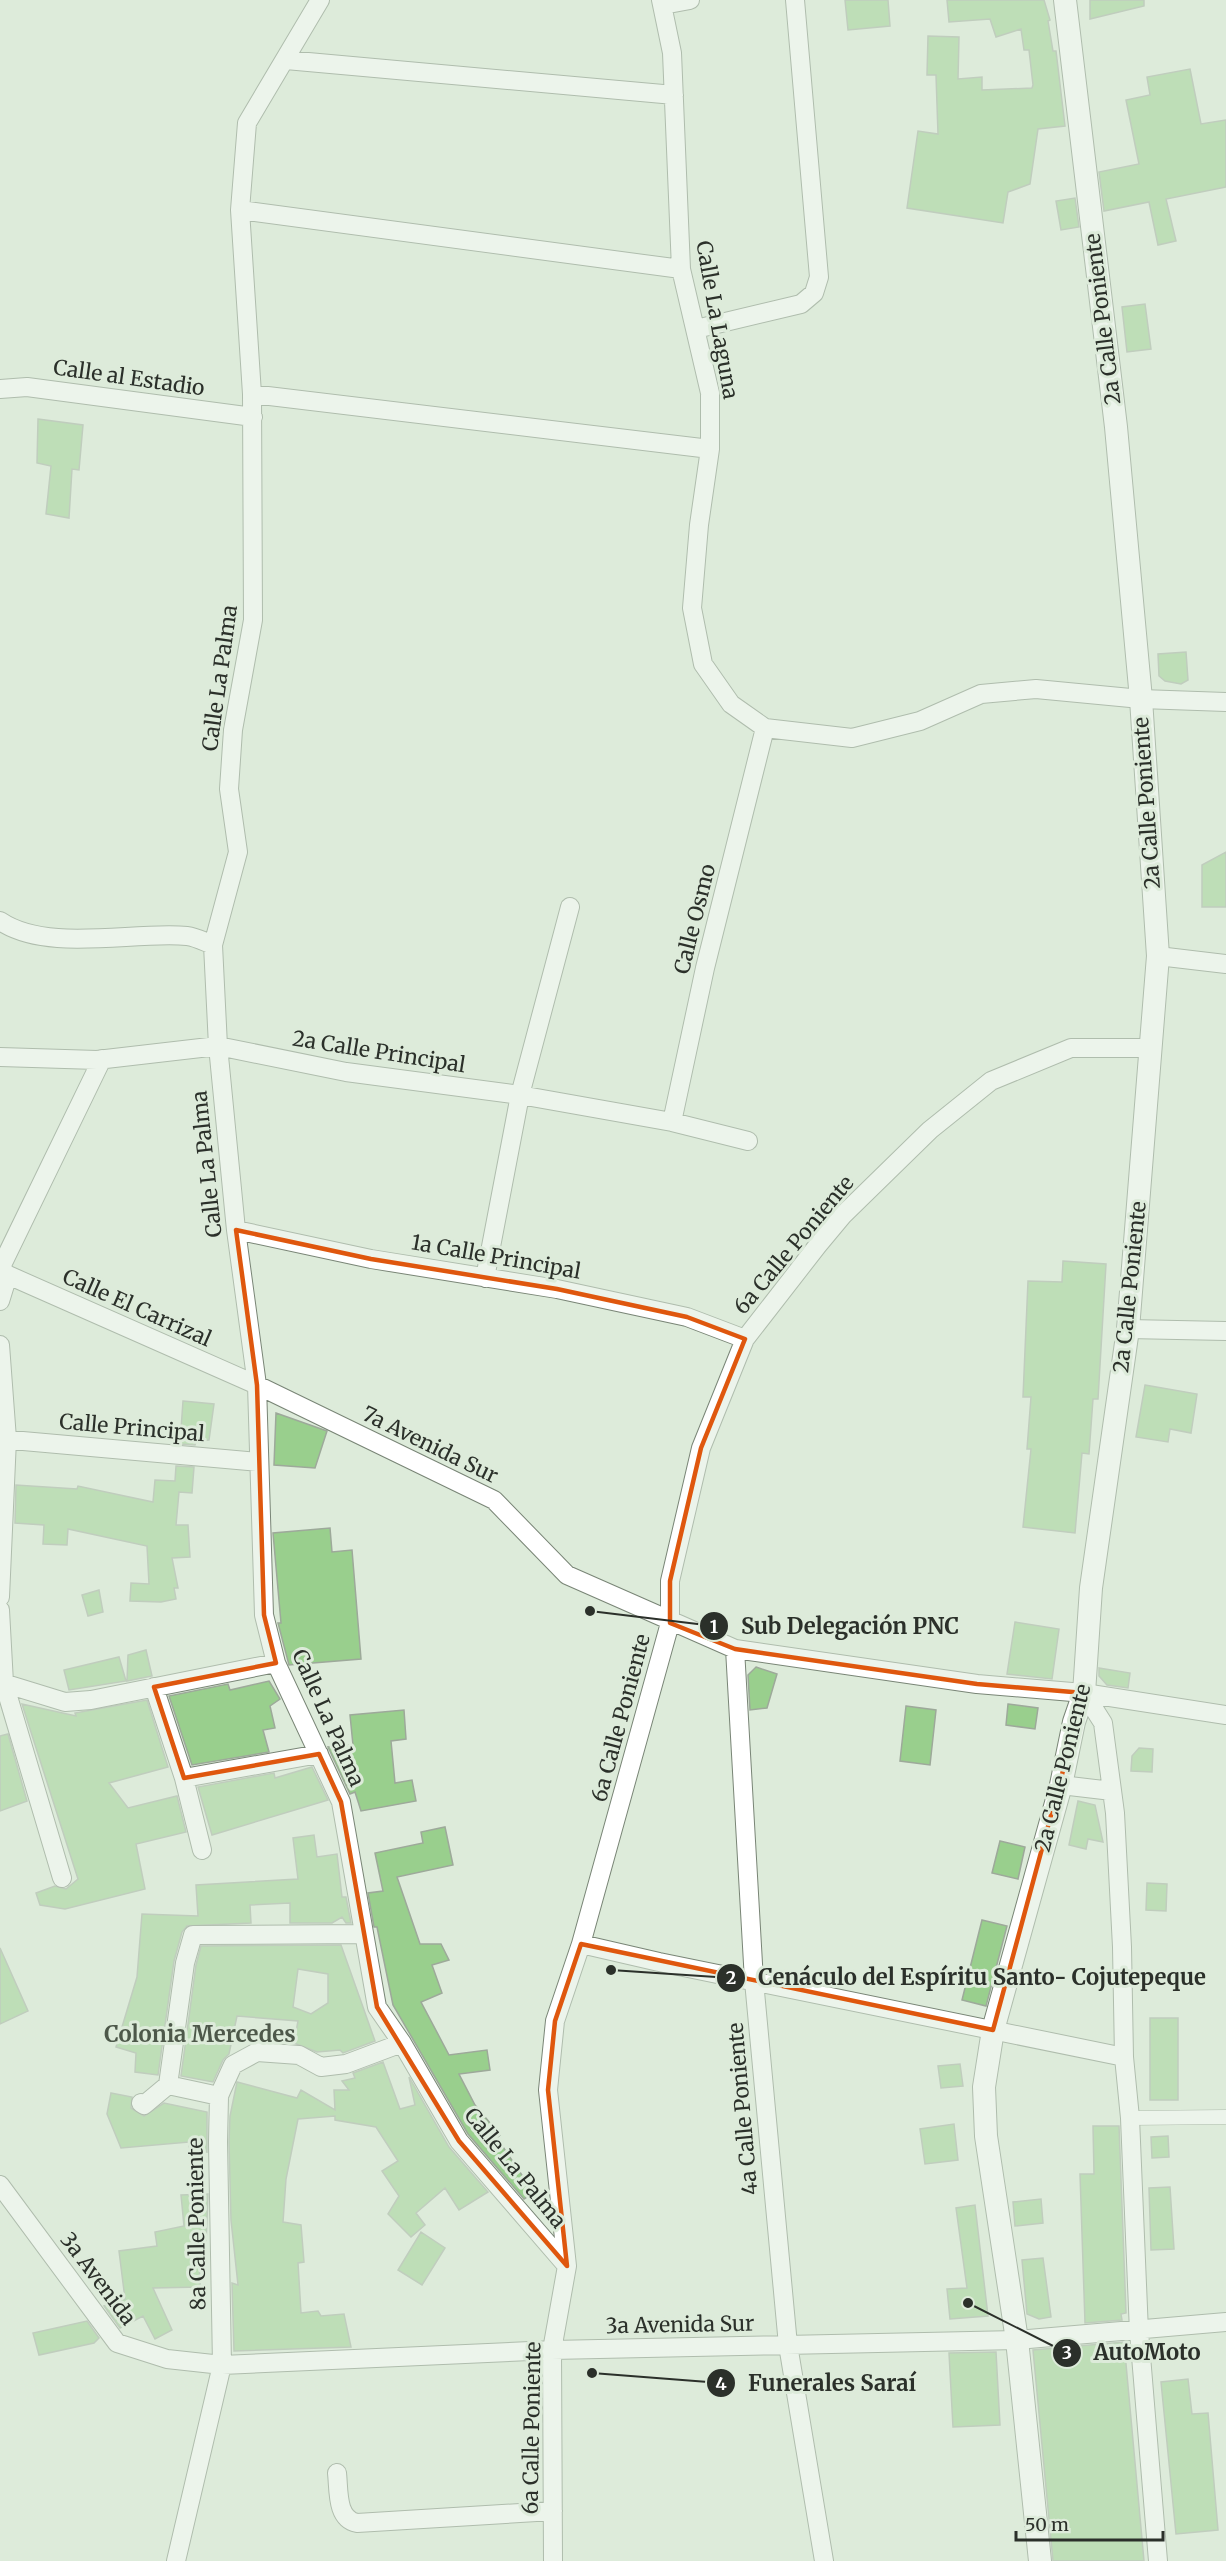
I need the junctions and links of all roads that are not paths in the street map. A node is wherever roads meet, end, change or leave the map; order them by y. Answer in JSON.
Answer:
{"nodes":[{"id":1,"x":320,"y":0,"type":"edge"},
{"id":2,"x":690,"y":0,"type":"edge"},
{"id":3,"x":795,"y":0,"type":"edge"},
{"id":4,"x":1065,"y":0,"type":"edge"},
{"id":5,"x":662,"y":2,"type":"edge"},
{"id":6,"x":286,"y":60,"type":"junction"},
{"id":7,"x":674,"y":95,"type":"junction"},
{"id":8,"x":240,"y":210,"type":"junction"},
{"id":9,"x":681,"y":269,"type":"junction"},
{"id":10,"x":696,"y":329,"type":"junction"},
{"id":11,"x":0,"y":388,"type":"edge"},
{"id":12,"x":252,"y":394,"type":"junction"},
{"id":13,"x":253,"y":417,"type":"junction"},
{"id":14,"x":711,"y":449,"type":"junction"},
{"id":15,"x":1141,"y":699,"type":"junction"},
{"id":16,"x":1226,"y":702,"type":"edge"},
{"id":17,"x":765,"y":728,"type":"junction"},
{"id":18,"x":570,"y":908,"type":"dead end"},
{"id":19,"x":0,"y":921,"type":"edge"},
{"id":20,"x":213,"y":945,"type":"junction"},
{"id":21,"x":1158,"y":956,"type":"junction"},
{"id":22,"x":1226,"y":964,"type":"edge"},
{"id":23,"x":218,"y":1046,"type":"junction"},
{"id":24,"x":1150,"y":1048,"type":"junction"},
{"id":25,"x":0,"y":1057,"type":"edge"},
{"id":26,"x":102,"y":1059,"type":"junction"},
{"id":27,"x":520,"y":1095,"type":"junction"},
{"id":28,"x":672,"y":1122,"type":"junction"},
{"id":29,"x":748,"y":1141,"type":"dead end"},
{"id":30,"x":236,"y":1230,"type":"junction"},
{"id":31,"x":3,"y":1271,"type":"edge"},
{"id":32,"x":485,"y":1278,"type":"junction"},
{"id":33,"x":0,"y":1301,"type":"edge"},
{"id":34,"x":1128,"y":1329,"type":"junction"},
{"id":35,"x":1226,"y":1331,"type":"edge"},
{"id":36,"x":745,"y":1339,"type":"junction"},
{"id":37,"x":0,"y":1345,"type":"edge"},
{"id":38,"x":257,"y":1385,"type":"junction"},
{"id":39,"x":3,"y":1439,"type":"edge"},
{"id":40,"x":259,"y":1462,"type":"junction"},
{"id":41,"x":0,"y":1597,"type":"edge"},
{"id":42,"x":0,"y":1610,"type":"edge"},
{"id":43,"x":670,"y":1623,"type":"junction"},
{"id":44,"x":735,"y":1649,"type":"junction"},
{"id":45,"x":276,"y":1663,"type":"junction"},
{"id":46,"x":2,"y":1682,"type":"edge"},
{"id":47,"x":154,"y":1687,"type":"junction"},
{"id":48,"x":1084,"y":1693,"type":"junction"},
{"id":49,"x":1226,"y":1715,"type":"edge"},
{"id":50,"x":319,"y":1754,"type":"junction"},
{"id":51,"x":184,"y":1778,"type":"junction"},
{"id":52,"x":1061,"y":1785,"type":"junction"},
{"id":53,"x":1112,"y":1791,"type":"junction"},
{"id":54,"x":202,"y":1850,"type":"dead end"},
{"id":55,"x":62,"y":1878,"type":"dead end"},
{"id":56,"x":363,"y":1934,"type":"junction"},
{"id":57,"x":581,"y":1944,"type":"junction"},
{"id":58,"x":754,"y":1981,"type":"junction"},
{"id":59,"x":993,"y":2030,"type":"junction"},
{"id":60,"x":402,"y":2043,"type":"junction"},
{"id":61,"x":1124,"y":2057,"type":"junction"},
{"id":62,"x":168,"y":2085,"type":"junction"},
{"id":63,"x":219,"y":2097,"type":"junction"},
{"id":64,"x":141,"y":2103,"type":"dead end"},
{"id":65,"x":1226,"y":2117,"type":"edge"},
{"id":66,"x":1130,"y":2118,"type":"junction"},
{"id":67,"x":0,"y":2185,"type":"edge"},
{"id":68,"x":567,"y":2266,"type":"junction"},
{"id":69,"x":1226,"y":2322,"type":"edge"},
{"id":70,"x":1139,"y":2332,"type":"junction"},
{"id":71,"x":1017,"y":2340,"type":"junction"},
{"id":72,"x":788,"y":2346,"type":"junction"},
{"id":73,"x":552,"y":2350,"type":"junction"},
{"id":74,"x":222,"y":2365,"type":"junction"},
{"id":75,"x":338,"y":2473,"type":"dead end"},
{"id":76,"x":553,"y":2511,"type":"junction"},
{"id":77,"x":176,"y":2561,"type":"edge"},
{"id":78,"x":553,"y":2561,"type":"edge"},
{"id":79,"x":824,"y":2561,"type":"edge"},
{"id":80,"x":1040,"y":2561,"type":"edge"},
{"id":81,"x":1158,"y":2561,"type":"edge"}],
"edges":[{"from":1,"to":6,"type":"street","name":"Calle La Palma"},
{"from":2,"to":5,"type":"street"},
{"from":3,"to":10,"type":"street"},
{"from":4,"to":15,"type":"street","name":"2a Calle Poniente"},
{"from":5,"to":7,"type":"street","name":"Calle La Laguna"},
{"from":6,"to":7,"type":"street"},
{"from":6,"to":8,"type":"street","name":"Calle La Palma"},
{"from":7,"to":9,"type":"street","name":"Calle La Laguna"},
{"from":8,"to":9,"type":"street"},
{"from":8,"to":12,"type":"street","name":"Calle La Palma"},
{"from":9,"to":10,"type":"street","name":"Calle La Laguna"},
{"from":10,"to":14,"type":"street","name":"Calle La Laguna"},
{"from":11,"to":13,"type":"street","name":"Calle al Estadio"},
{"from":12,"to":13,"type":"street","name":"Calle La Palma"},
{"from":12,"to":14,"type":"street"},
{"from":13,"to":20,"type":"street","name":"Calle La Palma"},
{"from":14,"to":17,"type":"street","name":"Calle La Laguna"},
{"from":15,"to":16,"type":"street"},
{"from":15,"to":17,"type":"street"},
{"from":15,"to":21,"type":"street","name":"2a Calle Poniente"},
{"from":17,"to":28,"type":"street","name":"Calle Osmo"},
{"from":18,"to":27,"type":"street"},
{"from":19,"to":20,"type":"street"},
{"from":20,"to":23,"type":"street","name":"Calle La Palma"},
{"from":21,"to":22,"type":"street"},
{"from":21,"to":24,"type":"street","name":"2a Calle Poniente"},
{"from":23,"to":26,"type":"street","name":"2a Calle Principal"},
{"from":23,"to":27,"type":"street","name":"2a Calle Principal"},
{"from":23,"to":30,"type":"street","name":"Calle La Palma"},
{"from":24,"to":34,"type":"street","name":"2a Calle Poniente"},
{"from":24,"to":36,"type":"street","name":"6a Calle Poniente"},
{"from":25,"to":26,"type":"street","name":"2a Calle Principal"},
{"from":26,"to":31,"type":"street"},
{"from":27,"to":28,"type":"street","name":"2a Calle Principal"},
{"from":27,"to":32,"type":"street"},
{"from":28,"to":29,"type":"street","name":"2a Calle Principal"},
{"from":30,"to":32,"type":"street","name":"1a Calle Principal"},
{"from":30,"to":38,"type":"street","name":"Calle La Palma"},
{"from":31,"to":33,"type":"street"},
{"from":31,"to":38,"type":"street","name":"Calle El Carrizal"},
{"from":32,"to":36,"type":"street","name":"1a Calle Principal"},
{"from":34,"to":35,"type":"street"},
{"from":34,"to":48,"type":"street","name":"2a Calle Poniente"},
{"from":36,"to":43,"type":"street","name":"6a Calle Poniente"},
{"from":37,"to":39,"type":"street"},
{"from":38,"to":40,"type":"street","name":"Calle La Palma"},
{"from":38,"to":43,"type":"street","name":"7a Avenida Sur"},
{"from":39,"to":40,"type":"street","name":"Calle Principal"},
{"from":39,"to":41,"type":"street"},
{"from":40,"to":45,"type":"street","name":"Calle La Palma"},
{"from":42,"to":46,"type":"street"},
{"from":43,"to":44,"type":"street","name":"7a Avenida Sur"},
{"from":43,"to":57,"type":"street","name":"6a Calle Poniente"},
{"from":44,"to":48,"type":"street","name":"7a Avenida Sur"},
{"from":44,"to":58,"type":"street","name":"4a Calle Poniente"},
{"from":45,"to":47,"type":"street"},
{"from":45,"to":50,"type":"street","name":"Calle La Palma"},
{"from":46,"to":47,"type":"street"},
{"from":46,"to":55,"type":"street"},
{"from":47,"to":51,"type":"street"},
{"from":48,"to":49,"type":"street","name":"7a Avenida Sur"},
{"from":48,"to":52,"type":"street","name":"2a Calle Poniente"},
{"from":48,"to":53,"type":"street"},
{"from":50,"to":51,"type":"street"},
{"from":50,"to":56,"type":"street","name":"Calle La Palma"},
{"from":51,"to":54,"type":"street"},
{"from":52,"to":53,"type":"street"},
{"from":52,"to":59,"type":"street","name":"2a Calle Poniente"},
{"from":53,"to":61,"type":"street"},
{"from":56,"to":60,"type":"street","name":"Calle La Palma"},
{"from":56,"to":62,"type":"street"},
{"from":57,"to":58,"type":"street"},
{"from":57,"to":68,"type":"street","name":"6a Calle Poniente"},
{"from":58,"to":59,"type":"street"},
{"from":58,"to":72,"type":"street","name":"4a Calle Poniente"},
{"from":59,"to":61,"type":"street"},
{"from":59,"to":71,"type":"street","name":"2a Calle Poniente"},
{"from":60,"to":63,"type":"street","name":"8a Calle Poniente"},
{"from":60,"to":68,"type":"street","name":"Calle La Palma"},
{"from":61,"to":66,"type":"street"},
{"from":62,"to":63,"type":"street"},
{"from":62,"to":64,"type":"street"},
{"from":63,"to":74,"type":"street","name":"8a Calle Poniente"},
{"from":65,"to":66,"type":"street"},
{"from":66,"to":70,"type":"street"},
{"from":67,"to":74,"type":"street","name":"3a Avenida"},
{"from":68,"to":73,"type":"street","name":"6a Calle Poniente"},
{"from":69,"to":70,"type":"street","name":"3a Avenida Sur"},
{"from":70,"to":71,"type":"street","name":"3a Avenida Sur"},
{"from":70,"to":81,"type":"street"},
{"from":71,"to":72,"type":"street","name":"3a Avenida Sur"},
{"from":71,"to":80,"type":"street","name":"2a Calle Poniente"},
{"from":72,"to":73,"type":"street","name":"3a Avenida Sur"},
{"from":72,"to":79,"type":"street","name":"4a Calle Poniente"},
{"from":73,"to":74,"type":"street","name":"3a Avenida Sur"},
{"from":73,"to":76,"type":"street","name":"6a Calle Poniente"},
{"from":74,"to":77,"type":"street","name":"8a Calle Poniente"},
{"from":75,"to":76,"type":"street"},
{"from":76,"to":78,"type":"street","name":"6a Calle Poniente"}]}
